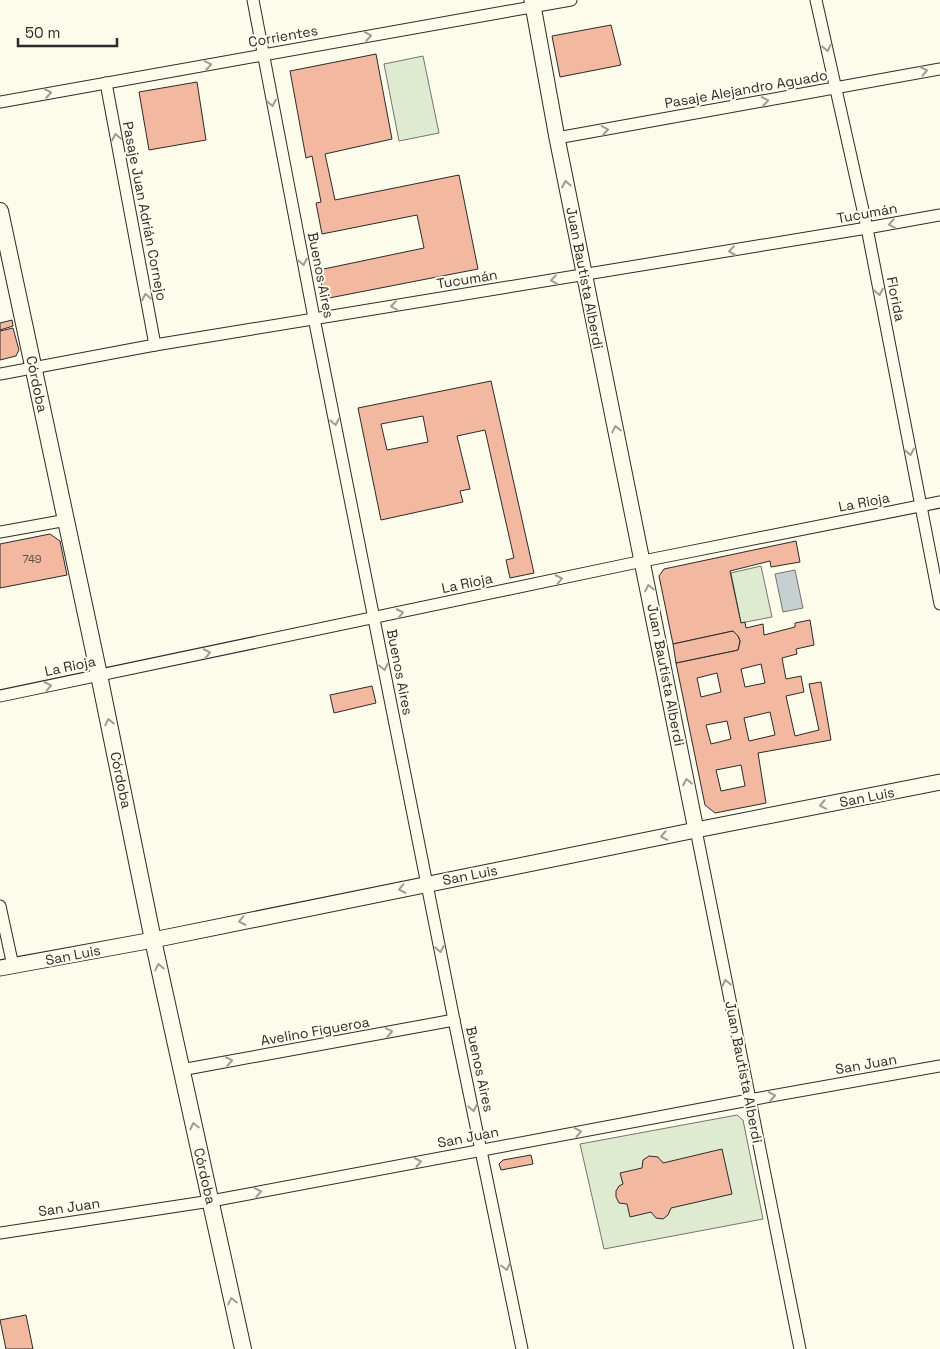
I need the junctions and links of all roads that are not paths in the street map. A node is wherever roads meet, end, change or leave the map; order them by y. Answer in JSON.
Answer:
{"nodes":[{"id":1,"x":253,"y":0,"type":"edge"},
{"id":2,"x":571,"y":0,"type":"edge"},
{"id":3,"x":816,"y":0,"type":"edge"},
{"id":4,"x":532,"y":3,"type":"edge"},
{"id":5,"x":263,"y":55,"type":"junction"},
{"id":6,"x":940,"y":68,"type":"edge"},
{"id":7,"x":106,"y":83,"type":"junction"},
{"id":8,"x":836,"y":88,"type":"junction"},
{"id":9,"x":0,"y":102,"type":"edge"},
{"id":10,"x":557,"y":138,"type":"junction"},
{"id":11,"x":0,"y":211,"type":"edge"},
{"id":12,"x":940,"y":215,"type":"edge"},
{"id":13,"x":867,"y":228,"type":"junction"},
{"id":14,"x":584,"y":275,"type":"junction"},
{"id":15,"x":314,"y":318,"type":"junction"},
{"id":16,"x":155,"y":344,"type":"junction"},
{"id":17,"x":33,"y":368,"type":"junction"},
{"id":18,"x":0,"y":374,"type":"edge"},
{"id":19,"x":940,"y":502,"type":"edge"},
{"id":20,"x":921,"y":506,"type":"junction"},
{"id":21,"x":67,"y":520,"type":"junction"},
{"id":22,"x":0,"y":532,"type":"edge"},
{"id":23,"x":643,"y":561,"type":"junction"},
{"id":24,"x":940,"y":604,"type":"edge"},
{"id":25,"x":374,"y":618,"type":"junction"},
{"id":26,"x":100,"y":675,"type":"junction"},
{"id":27,"x":0,"y":696,"type":"edge"},
{"id":28,"x":940,"y":782,"type":"edge"},
{"id":29,"x":696,"y":830,"type":"junction"},
{"id":30,"x":427,"y":884,"type":"junction"},
{"id":31,"x":0,"y":906,"type":"edge"},
{"id":32,"x":153,"y":940,"type":"junction"},
{"id":33,"x":6,"y":967,"type":"edge"},
{"id":34,"x":454,"y":1020,"type":"junction"},
{"id":35,"x":940,"y":1066,"type":"edge"},
{"id":36,"x":181,"y":1070,"type":"junction"},
{"id":37,"x":749,"y":1100,"type":"junction"},
{"id":38,"x":482,"y":1150,"type":"junction"},
{"id":39,"x":210,"y":1202,"type":"junction"},
{"id":40,"x":0,"y":1233,"type":"edge"},
{"id":41,"x":243,"y":1349,"type":"edge"},
{"id":42,"x":522,"y":1349,"type":"edge"},
{"id":43,"x":800,"y":1349,"type":"edge"}],
"edges":[{"from":1,"to":5,"type":"street","name":"Buenos Aires"},
{"from":2,"to":4,"type":"street","name":"Corrientes"},
{"from":3,"to":8,"type":"street","name":"Florida","one_way":true},
{"from":5,"to":4,"type":"street","name":"Corrientes","one_way":true},
{"from":4,"to":10,"type":"street","name":"Juan Bautista Alberdi"},
{"from":7,"to":5,"type":"street","name":"Corrientes","one_way":true},
{"from":5,"to":15,"type":"street","name":"Buenos Aires","one_way":true},
{"from":8,"to":6,"type":"street","name":"Pasaje Alejandro Aguado","one_way":true},
{"from":9,"to":7,"type":"street","name":"Corrientes","one_way":true},
{"from":16,"to":7,"type":"street","name":"Pasaje Juan Adrián Cornejo","one_way":true},
{"from":10,"to":8,"type":"street","name":"Pasaje Alejandro Aguado","one_way":true},
{"from":8,"to":13,"type":"street","name":"Florida"},
{"from":14,"to":10,"type":"street","name":"Juan Bautista Alberdi","one_way":true},
{"from":11,"to":17,"type":"main road","name":"Córdoba"},
{"from":12,"to":13,"type":"street","name":"Tucumán","one_way":true},
{"from":13,"to":14,"type":"street","name":"Tucumán","one_way":true},
{"from":13,"to":20,"type":"street","name":"Florida","one_way":true},
{"from":14,"to":15,"type":"street","name":"Tucumán","one_way":true},
{"from":23,"to":14,"type":"street","name":"Juan Bautista Alberdi","one_way":true},
{"from":15,"to":16,"type":"street","name":"Tucumán"},
{"from":15,"to":25,"type":"street","name":"Buenos Aires","one_way":true},
{"from":16,"to":17,"type":"street","name":"Tucumán"},
{"from":17,"to":18,"type":"street","name":"Tucumán"},
{"from":17,"to":21,"type":"main road","name":"Córdoba"},
{"from":19,"to":20,"type":"street","name":"La Rioja"},
{"from":20,"to":23,"type":"street","name":"La Rioja"},
{"from":20,"to":24,"type":"street","name":"Florida"},
{"from":21,"to":22,"type":"street"},
{"from":21,"to":26,"type":"main road","name":"Córdoba"},
{"from":25,"to":23,"type":"street","name":"La Rioja","one_way":true},
{"from":29,"to":23,"type":"street","name":"Juan Bautista Alberdi","one_way":true},
{"from":26,"to":25,"type":"street","name":"La Rioja","one_way":true},
{"from":25,"to":30,"type":"street","name":"Buenos Aires","one_way":true},
{"from":27,"to":26,"type":"street","name":"La Rioja","one_way":true},
{"from":32,"to":26,"type":"main road","name":"Córdoba","one_way":true},
{"from":28,"to":29,"type":"street","name":"San Luis","one_way":true},
{"from":29,"to":30,"type":"street","name":"San Luis","one_way":true},
{"from":37,"to":29,"type":"street","name":"Juan Bautista Alberdi","one_way":true},
{"from":30,"to":32,"type":"street","name":"San Luis","one_way":true},
{"from":30,"to":34,"type":"street","name":"Buenos Aires","one_way":true},
{"from":31,"to":33,"type":"street"},
{"from":32,"to":33,"type":"street","name":"San Luis"},
{"from":36,"to":32,"type":"main road","name":"Córdoba","one_way":true},
{"from":36,"to":34,"type":"street","name":"Avelino Figueroa","one_way":true},
{"from":34,"to":38,"type":"street","name":"Buenos Aires","one_way":true},
{"from":37,"to":35,"type":"street","name":"San Juan","one_way":true},
{"from":39,"to":36,"type":"main road","name":"Córdoba","one_way":true},
{"from":38,"to":37,"type":"street","name":"San Juan","one_way":true},
{"from":37,"to":43,"type":"street","name":"Juan Bautista Alberdi"},
{"from":39,"to":38,"type":"street","name":"San Juan","one_way":true},
{"from":38,"to":42,"type":"street","name":"Buenos Aires","one_way":true},
{"from":39,"to":40,"type":"street","name":"San Juan"},
{"from":41,"to":39,"type":"main road","name":"Córdoba","one_way":true}]}
